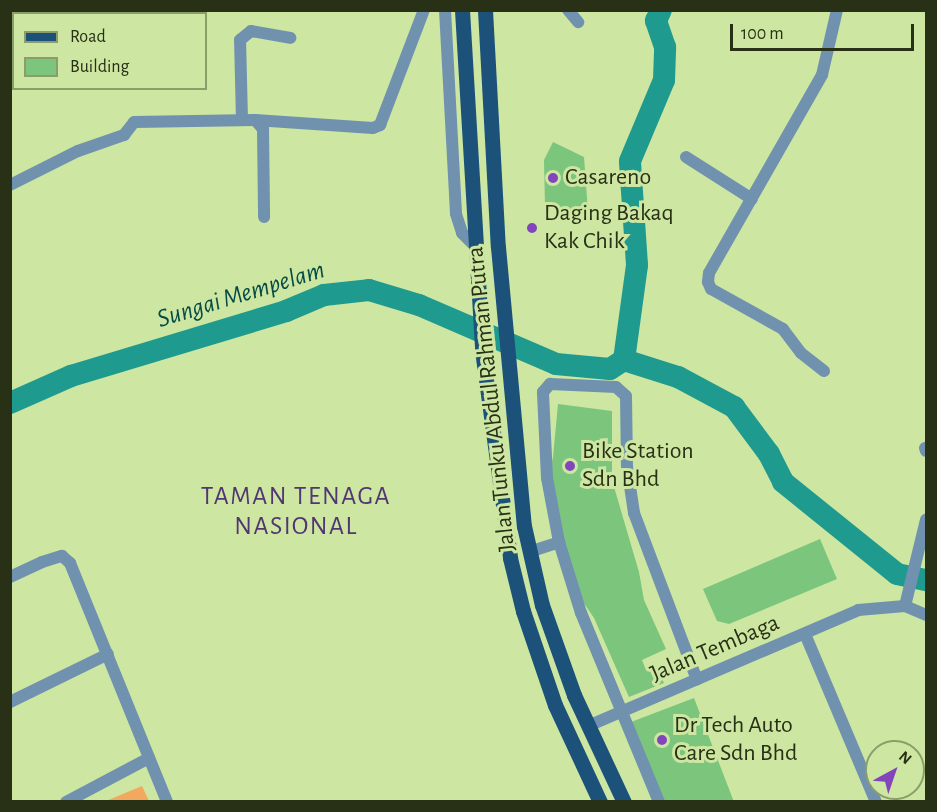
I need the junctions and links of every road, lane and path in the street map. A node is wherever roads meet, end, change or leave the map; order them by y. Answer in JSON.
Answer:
{"nodes":[{"id":1,"x":424,"y":10,"type":"edge"},
{"id":2,"x":445,"y":10,"type":"edge"},
{"id":3,"x":462,"y":10,"type":"edge"},
{"id":4,"x":485,"y":10,"type":"edge"},
{"id":5,"x":568,"y":10,"type":"edge"},
{"id":6,"x":837,"y":10,"type":"edge"},
{"id":7,"x":578,"y":22,"type":"dead end"},
{"id":8,"x":290,"y":38,"type":"dead end"},
{"id":9,"x":249,"y":120,"type":"junction"},
{"id":10,"x":686,"y":157,"type":"dead end"},
{"id":11,"x":10,"y":185,"type":"edge"},
{"id":12,"x":752,"y":199,"type":"junction"},
{"id":13,"x":264,"y":217,"type":"dead end"},
{"id":14,"x":476,"y":247,"type":"junction"},
{"id":15,"x":824,"y":371,"type":"dead end"},
{"id":16,"x":927,"y":520,"type":"edge"},
{"id":17,"x":559,"y":542,"type":"junction"},
{"id":18,"x":529,"y":552,"type":"junction"},
{"id":19,"x":10,"y":577,"type":"edge"},
{"id":20,"x":905,"y":606,"type":"junction"},
{"id":21,"x":927,"y":615,"type":"edge"},
{"id":22,"x":805,"y":634,"type":"junction"},
{"id":23,"x":108,"y":654,"type":"junction"},
{"id":24,"x":697,"y":680,"type":"junction"},
{"id":25,"x":10,"y":702,"type":"edge"},
{"id":26,"x":622,"y":711,"type":"junction"},
{"id":27,"x":588,"y":726,"type":"junction"},
{"id":28,"x":149,"y":758,"type":"junction"},
{"id":29,"x":66,"y":801,"type":"edge"},
{"id":30,"x":167,"y":801,"type":"edge"},
{"id":31,"x":600,"y":801,"type":"edge"},
{"id":32,"x":624,"y":801,"type":"edge"},
{"id":33,"x":659,"y":801,"type":"edge"},
{"id":34,"x":876,"y":801,"type":"edge"}],
"edges":[{"from":1,"to":9,"type":"street"},
{"from":2,"to":14,"type":"street"},
{"from":3,"to":14,"type":"main road","name":"Jalan Tunku Abdul Rahman Putra"},
{"from":4,"to":18,"type":"main road","name":"Jalan Tunku Abdul Rahman Putra"},
{"from":5,"to":7,"type":"street"},
{"from":6,"to":12,"type":"street"},
{"from":8,"to":9,"type":"street"},
{"from":9,"to":11,"type":"street"},
{"from":9,"to":13,"type":"street"},
{"from":10,"to":12,"type":"street"},
{"from":12,"to":15,"type":"street"},
{"from":14,"to":31,"type":"main road","name":"Jalan Tunku Abdul Rahman Putra"},
{"from":16,"to":20,"type":"street"},
{"from":17,"to":18,"type":"street"},
{"from":17,"to":24,"type":"street"},
{"from":17,"to":26,"type":"street"},
{"from":18,"to":27,"type":"main road","name":"Jalan Tunku Abdul Rahman Putra"},
{"from":19,"to":23,"type":"street"},
{"from":20,"to":21,"type":"street"},
{"from":20,"to":22,"type":"street","name":"Jalan Tembaga"},
{"from":22,"to":24,"type":"street","name":"Jalan Tembaga"},
{"from":22,"to":34,"type":"street"},
{"from":23,"to":25,"type":"street"},
{"from":23,"to":28,"type":"street"},
{"from":24,"to":26,"type":"street","name":"Jalan Tembaga"},
{"from":26,"to":27,"type":"street","name":"Jalan Tembaga"},
{"from":26,"to":33,"type":"street"},
{"from":27,"to":32,"type":"main road","name":"Jalan Tunku Abdul Rahman Putra"},
{"from":28,"to":29,"type":"street"},
{"from":28,"to":30,"type":"street"}]}
